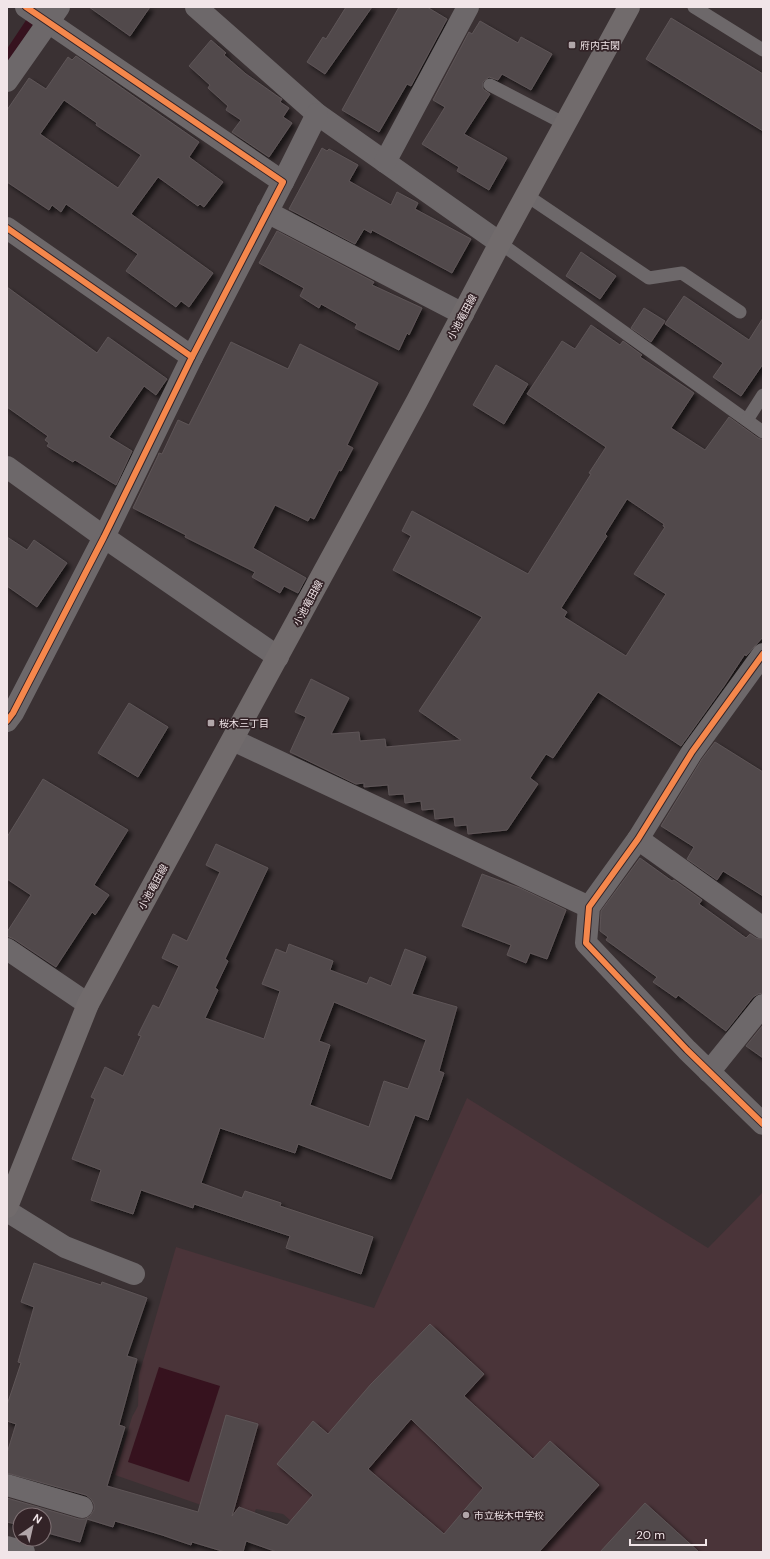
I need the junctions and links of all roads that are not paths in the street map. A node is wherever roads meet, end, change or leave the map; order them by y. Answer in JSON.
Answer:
{"nodes":[{"id":1,"x":26,"y":7,"type":"edge"},
{"id":2,"x":196,"y":7,"type":"edge"},
{"id":3,"x":468,"y":7,"type":"edge"},
{"id":4,"x":629,"y":7,"type":"edge"},
{"id":5,"x":694,"y":7,"type":"edge"},
{"id":6,"x":219,"y":14,"type":"edge"},
{"id":7,"x":54,"y":15,"type":"edge"},
{"id":8,"x":763,"y":50,"type":"edge"},
{"id":9,"x":7,"y":81,"type":"edge"},
{"id":10,"x":490,"y":85,"type":"dead end"},
{"id":11,"x":317,"y":114,"type":"junction"},
{"id":12,"x":565,"y":124,"type":"junction"},
{"id":13,"x":384,"y":162,"type":"junction"},
{"id":14,"x":283,"y":182,"type":"junction"},
{"id":15,"x":526,"y":195,"type":"junction"},
{"id":16,"x":267,"y":212,"type":"junction"},
{"id":17,"x":7,"y":228,"type":"edge"},
{"id":18,"x":500,"y":243,"type":"junction"},
{"id":19,"x":740,"y":312,"type":"dead end"},
{"id":20,"x":463,"y":314,"type":"junction"},
{"id":21,"x":192,"y":357,"type":"junction"},
{"id":22,"x":763,"y":395,"type":"edge"},
{"id":23,"x":747,"y":420,"type":"junction"},
{"id":24,"x":763,"y":432,"type":"edge"},
{"id":25,"x":7,"y":467,"type":"edge"},
{"id":26,"x":104,"y":537,"type":"junction"},
{"id":27,"x":763,"y":654,"type":"edge"},
{"id":28,"x":278,"y":657,"type":"junction"},
{"id":29,"x":9,"y":715,"type":"edge"},
{"id":30,"x":233,"y":740,"type":"junction"},
{"id":31,"x":638,"y":838,"type":"junction"},
{"id":32,"x":590,"y":907,"type":"junction"},
{"id":33,"x":763,"y":928,"type":"edge"},
{"id":34,"x":7,"y":949,"type":"edge"},
{"id":35,"x":88,"y":1004,"type":"junction"},
{"id":36,"x":763,"y":1005,"type":"edge"},
{"id":37,"x":709,"y":1072,"type":"junction"},
{"id":38,"x":763,"y":1124,"type":"edge"},
{"id":39,"x":7,"y":1207,"type":"edge"},
{"id":40,"x":7,"y":1211,"type":"edge"},
{"id":41,"x":134,"y":1274,"type":"dead end"},
{"id":42,"x":7,"y":1485,"type":"edge"},
{"id":43,"x":82,"y":1508,"type":"dead end"},
{"id":44,"x":7,"y":1547,"type":"edge"},
{"id":45,"x":24,"y":1552,"type":"edge"}],
"edges":[{"from":1,"to":7,"type":"street"},
{"from":2,"to":6,"type":"street"},
{"from":3,"to":13,"type":"street"},
{"from":4,"to":12,"type":"main road","name":"小池竜田線"},
{"from":5,"to":8,"type":"lane"},
{"from":6,"to":11,"type":"street"},
{"from":7,"to":9,"type":"street"},
{"from":7,"to":14,"type":"street"},
{"from":10,"to":12,"type":"lane"},
{"from":11,"to":13,"type":"street"},
{"from":11,"to":14,"type":"street"},
{"from":12,"to":15,"type":"main road","name":"小池竜田線"},
{"from":13,"to":18,"type":"street"},
{"from":14,"to":16,"type":"street"},
{"from":15,"to":18,"type":"main road","name":"小池竜田線"},
{"from":15,"to":19,"type":"lane"},
{"from":16,"to":20,"type":"street"},
{"from":16,"to":21,"type":"street"},
{"from":17,"to":21,"type":"street"},
{"from":18,"to":20,"type":"main road","name":"小池竜田線"},
{"from":18,"to":23,"type":"lane"},
{"from":20,"to":28,"type":"main road","name":"小池竜田線"},
{"from":21,"to":26,"type":"street"},
{"from":22,"to":23,"type":"lane"},
{"from":23,"to":24,"type":"lane"},
{"from":25,"to":26,"type":"street"},
{"from":26,"to":28,"type":"street"},
{"from":26,"to":29,"type":"street"},
{"from":27,"to":31,"type":"street"},
{"from":28,"to":30,"type":"main road","name":"小池竜田線"},
{"from":30,"to":32,"type":"street"},
{"from":30,"to":35,"type":"main road","name":"小池竜田線"},
{"from":31,"to":32,"type":"street"},
{"from":31,"to":33,"type":"street"},
{"from":32,"to":37,"type":"street"},
{"from":34,"to":35,"type":"street"},
{"from":35,"to":39,"type":"main road","name":"小池竜田線"},
{"from":36,"to":37,"type":"street"},
{"from":37,"to":38,"type":"street"},
{"from":40,"to":41,"type":"street"},
{"from":42,"to":43,"type":"street"},
{"from":44,"to":45,"type":"street"}]}
